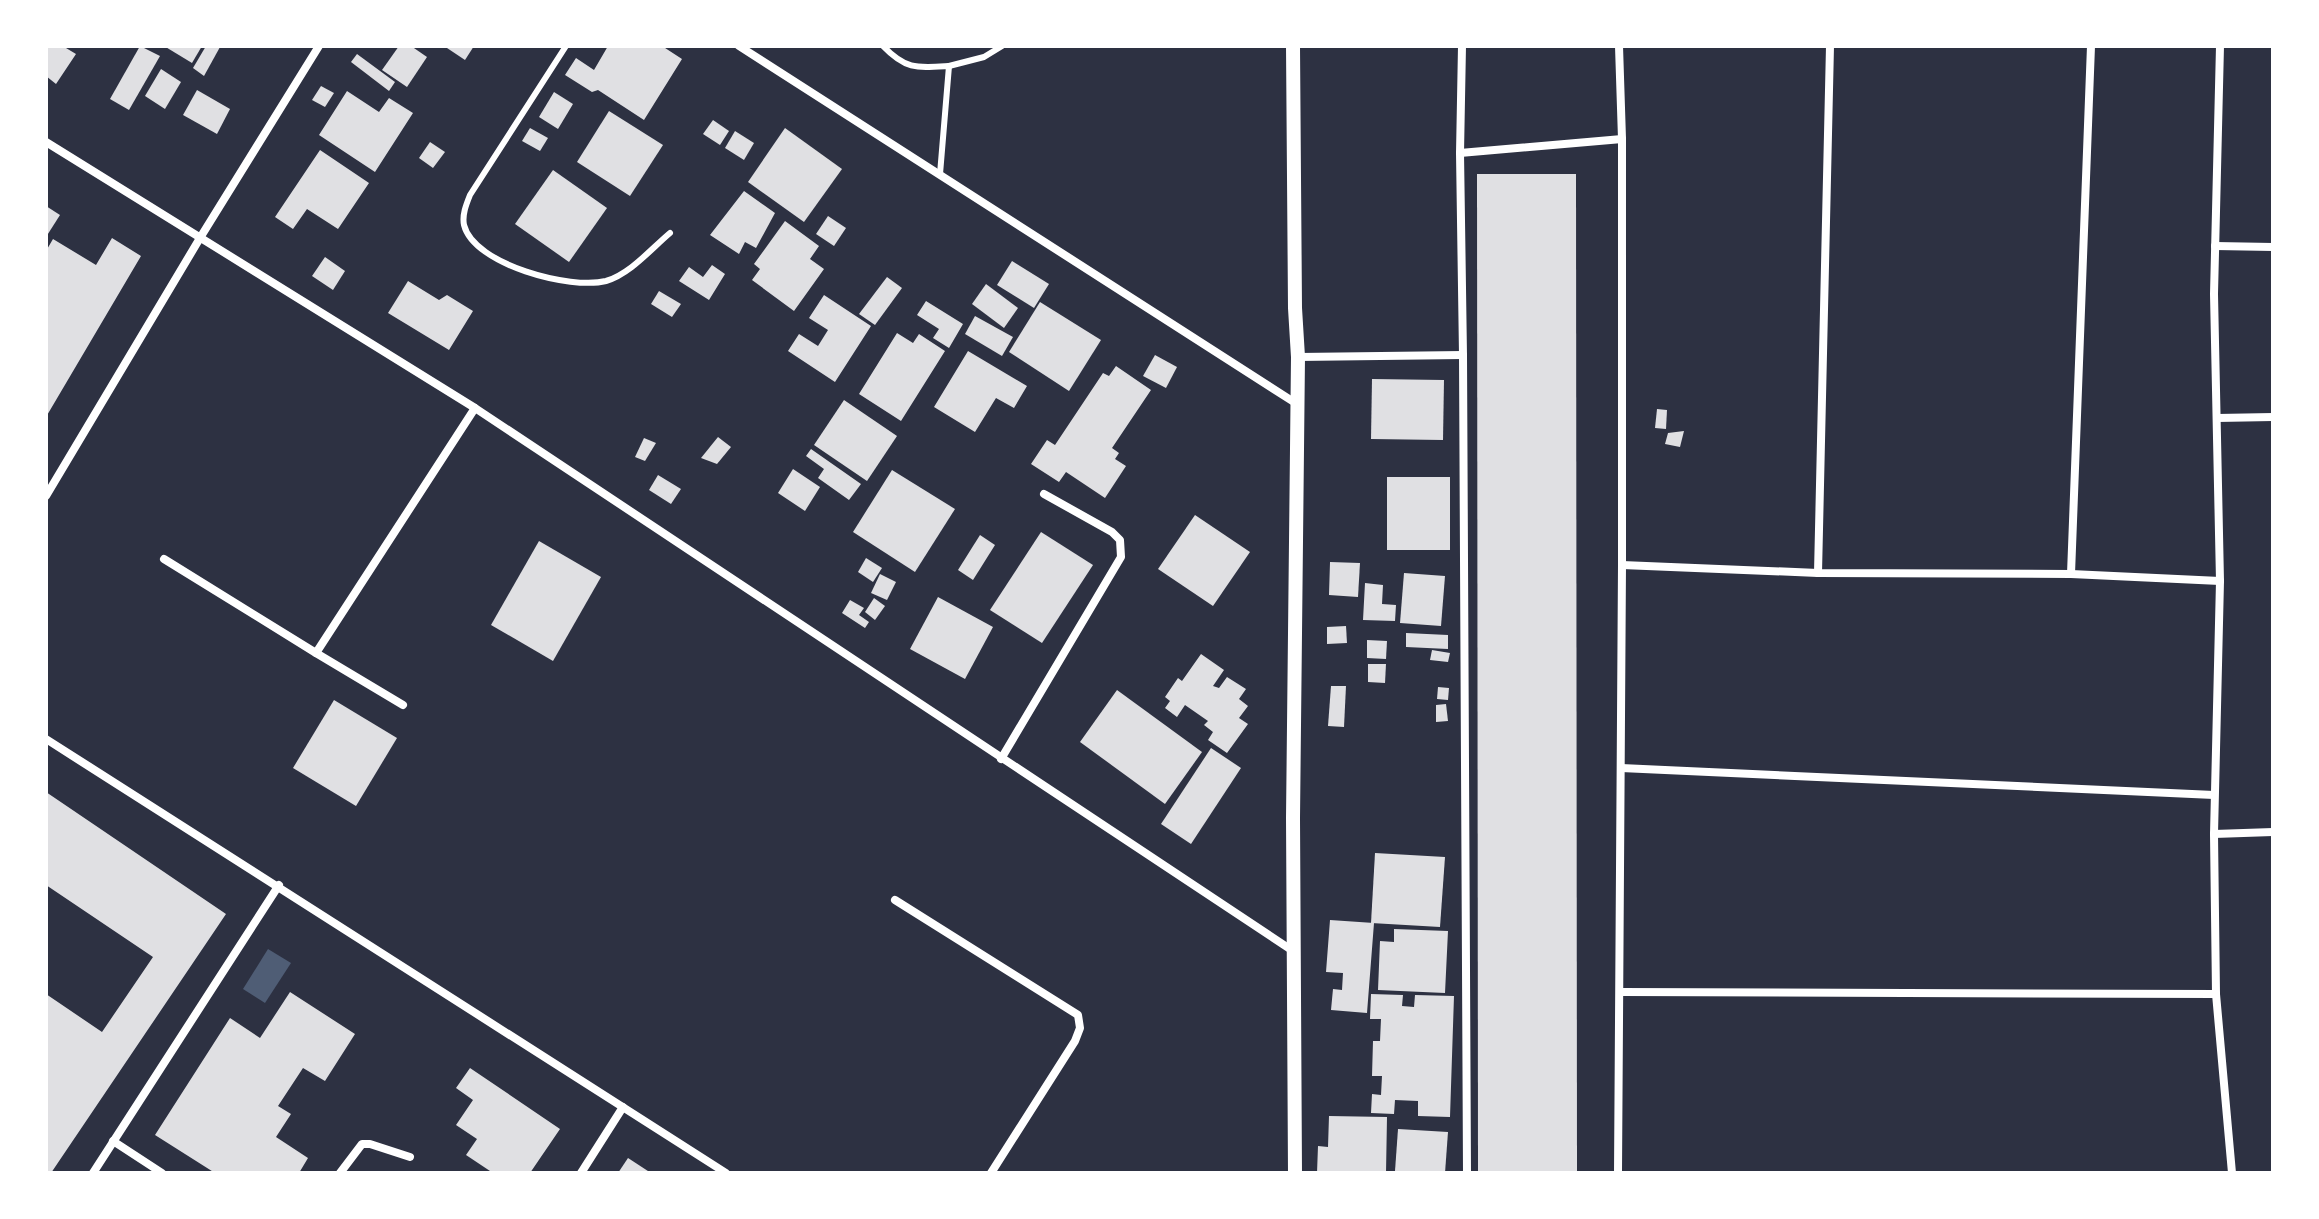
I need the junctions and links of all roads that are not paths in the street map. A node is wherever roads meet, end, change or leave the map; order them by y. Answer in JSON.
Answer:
{"nodes":[{"id":1,"x":319,"y":46,"type":"edge"},
{"id":2,"x":566,"y":46,"type":"edge"},
{"id":3,"x":739,"y":46,"type":"edge"},
{"id":4,"x":883,"y":46,"type":"edge"},
{"id":5,"x":1002,"y":46,"type":"edge"},
{"id":6,"x":1293,"y":46,"type":"edge"},
{"id":7,"x":1462,"y":46,"type":"edge"},
{"id":8,"x":1619,"y":46,"type":"edge"},
{"id":9,"x":1830,"y":46,"type":"edge"},
{"id":10,"x":2091,"y":46,"type":"edge"},
{"id":11,"x":2220,"y":46,"type":"edge"},
{"id":12,"x":949,"y":66,"type":"junction"},
{"id":13,"x":1622,"y":139,"type":"junction"},
{"id":14,"x":46,"y":142,"type":"edge"},
{"id":15,"x":1460,"y":153,"type":"junction"},
{"id":16,"x":940,"y":174,"type":"junction"},
{"id":17,"x":670,"y":233,"type":"dead end"},
{"id":18,"x":200,"y":238,"type":"junction"},
{"id":19,"x":2215,"y":246,"type":"junction"},
{"id":20,"x":2273,"y":247,"type":"edge"},
{"id":21,"x":1463,"y":355,"type":"junction"},
{"id":22,"x":1298,"y":357,"type":"junction"},
{"id":23,"x":1298,"y":405,"type":"junction"},
{"id":24,"x":475,"y":408,"type":"junction"},
{"id":25,"x":2273,"y":417,"type":"edge"},
{"id":26,"x":2217,"y":418,"type":"junction"},
{"id":27,"x":1044,"y":494,"type":"dead end"},
{"id":28,"x":46,"y":496,"type":"edge"},
{"id":29,"x":164,"y":559,"type":"dead end"},
{"id":30,"x":1622,"y":565,"type":"junction"},
{"id":31,"x":1818,"y":573,"type":"junction"},
{"id":32,"x":2071,"y":574,"type":"junction"},
{"id":33,"x":2220,"y":581,"type":"junction"},
{"id":34,"x":316,"y":653,"type":"junction"},
{"id":35,"x":403,"y":705,"type":"dead end"},
{"id":36,"x":46,"y":739,"type":"edge"},
{"id":37,"x":1001,"y":759,"type":"junction"},
{"id":38,"x":1621,"y":768,"type":"junction"},
{"id":39,"x":2214,"y":795,"type":"junction"},
{"id":40,"x":2273,"y":832,"type":"edge"},
{"id":41,"x":2214,"y":834,"type":"junction"},
{"id":42,"x":279,"y":885,"type":"junction"},
{"id":43,"x":895,"y":900,"type":"dead end"},
{"id":44,"x":1293,"y":951,"type":"junction"},
{"id":45,"x":1621,"y":992,"type":"junction"},
{"id":46,"x":2216,"y":994,"type":"junction"},
{"id":47,"x":623,"y":1107,"type":"junction"},
{"id":48,"x":113,"y":1141,"type":"junction"},
{"id":49,"x":410,"y":1157,"type":"dead end"},
{"id":50,"x":93,"y":1173,"type":"edge"},
{"id":51,"x":162,"y":1173,"type":"edge"},
{"id":52,"x":340,"y":1173,"type":"edge"},
{"id":53,"x":581,"y":1173,"type":"edge"},
{"id":54,"x":726,"y":1173,"type":"edge"},
{"id":55,"x":991,"y":1173,"type":"edge"},
{"id":56,"x":1295,"y":1173,"type":"edge"},
{"id":57,"x":1467,"y":1173,"type":"edge"},
{"id":58,"x":1618,"y":1173,"type":"edge"},
{"id":59,"x":2232,"y":1173,"type":"edge"}],
"edges":[{"from":1,"to":18,"type":"street"},
{"from":2,"to":17,"type":"lane"},
{"from":3,"to":16,"type":"street"},
{"from":4,"to":12,"type":"lane"},
{"from":5,"to":12,"type":"lane"},
{"from":6,"to":22,"type":"street"},
{"from":7,"to":15,"type":"street"},
{"from":8,"to":13,"type":"street"},
{"from":9,"to":31,"type":"street"},
{"from":10,"to":32,"type":"street"},
{"from":11,"to":19,"type":"street"},
{"from":12,"to":16,"type":"lane"},
{"from":13,"to":15,"type":"street"},
{"from":13,"to":30,"type":"street"},
{"from":14,"to":18,"type":"street"},
{"from":15,"to":21,"type":"street"},
{"from":16,"to":23,"type":"street"},
{"from":18,"to":24,"type":"street"},
{"from":18,"to":28,"type":"street"},
{"from":19,"to":20,"type":"street"},
{"from":19,"to":26,"type":"street"},
{"from":21,"to":22,"type":"street"},
{"from":21,"to":57,"type":"street"},
{"from":22,"to":23,"type":"street"},
{"from":23,"to":44,"type":"street"},
{"from":24,"to":34,"type":"street"},
{"from":24,"to":37,"type":"street"},
{"from":25,"to":26,"type":"street"},
{"from":26,"to":33,"type":"street"},
{"from":27,"to":37,"type":"street"},
{"from":29,"to":34,"type":"street"},
{"from":30,"to":31,"type":"street"},
{"from":30,"to":38,"type":"street"},
{"from":31,"to":32,"type":"street"},
{"from":32,"to":33,"type":"street"},
{"from":33,"to":39,"type":"street"},
{"from":34,"to":35,"type":"street"},
{"from":36,"to":42,"type":"street"},
{"from":37,"to":44,"type":"street"},
{"from":38,"to":39,"type":"street"},
{"from":38,"to":45,"type":"street"},
{"from":39,"to":41,"type":"street"},
{"from":40,"to":41,"type":"street"},
{"from":41,"to":46,"type":"street"},
{"from":42,"to":47,"type":"street"},
{"from":42,"to":48,"type":"street"},
{"from":43,"to":55,"type":"street"},
{"from":44,"to":56,"type":"street"},
{"from":45,"to":46,"type":"street"},
{"from":45,"to":58,"type":"street"},
{"from":46,"to":59,"type":"street"},
{"from":47,"to":53,"type":"street"},
{"from":47,"to":54,"type":"street"},
{"from":48,"to":50,"type":"street"},
{"from":48,"to":51,"type":"street"},
{"from":49,"to":52,"type":"street"}]}
